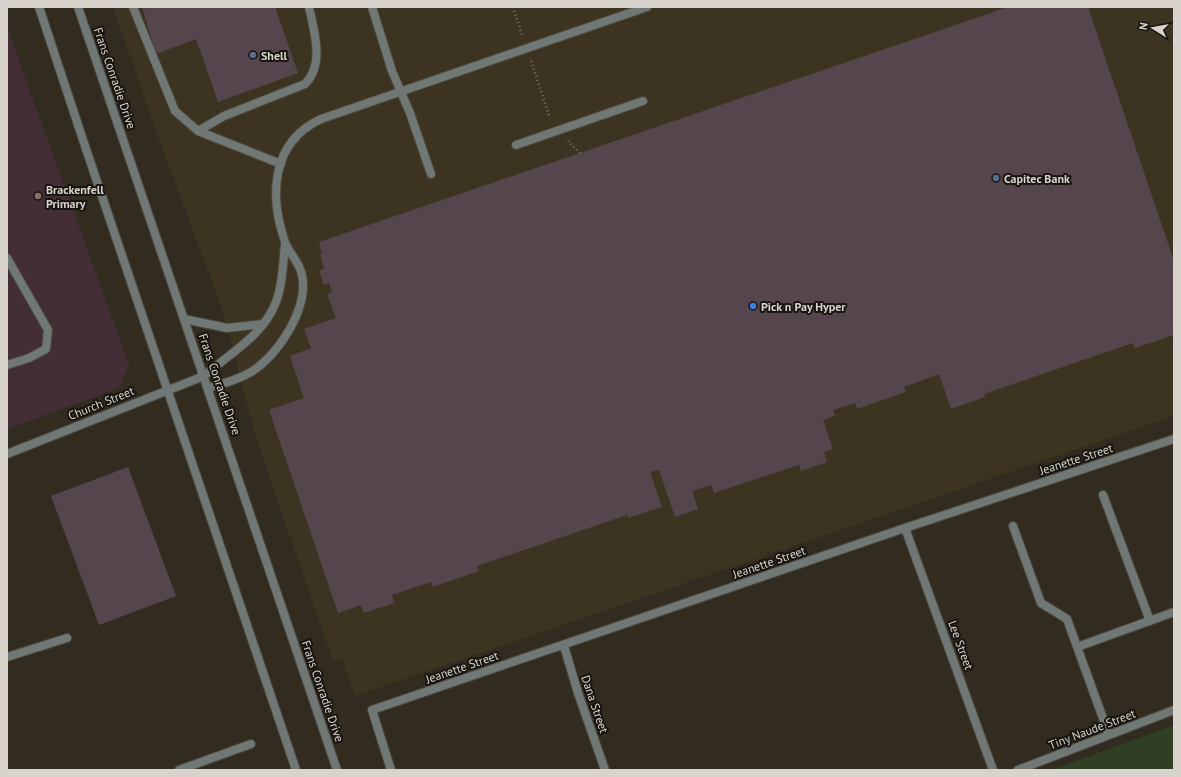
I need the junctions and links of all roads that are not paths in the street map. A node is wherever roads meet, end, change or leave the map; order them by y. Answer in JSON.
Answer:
{"nodes":[{"id":1,"x":39,"y":7,"type":"edge"},
{"id":2,"x":78,"y":7,"type":"edge"},
{"id":3,"x":133,"y":7,"type":"edge"},
{"id":4,"x":309,"y":7,"type":"edge"},
{"id":5,"x":372,"y":7,"type":"edge"},
{"id":6,"x":647,"y":7,"type":"edge"},
{"id":7,"x":401,"y":91,"type":"junction"},
{"id":8,"x":643,"y":102,"type":"dead end"},
{"id":9,"x":198,"y":131,"type":"junction"},
{"id":10,"x":516,"y":145,"type":"dead end"},
{"id":11,"x":281,"y":164,"type":"junction"},
{"id":12,"x":431,"y":174,"type":"dead end"},
{"id":13,"x":285,"y":244,"type":"junction"},
{"id":14,"x":7,"y":258,"type":"edge"},
{"id":15,"x":184,"y":319,"type":"junction"},
{"id":16,"x":263,"y":324,"type":"junction"},
{"id":17,"x":7,"y":365,"type":"edge"},
{"id":18,"x":204,"y":376,"type":"junction"},
{"id":19,"x":208,"y":388,"type":"junction"},
{"id":20,"x":168,"y":390,"type":"junction"},
{"id":21,"x":1174,"y":439,"type":"edge"},
{"id":22,"x":7,"y":454,"type":"edge"},
{"id":23,"x":1103,"y":495,"type":"dead end"},
{"id":24,"x":1013,"y":526,"type":"dead end"},
{"id":25,"x":905,"y":528,"type":"junction"},
{"id":26,"x":1174,"y":612,"type":"edge"},
{"id":27,"x":1150,"y":621,"type":"junction"},
{"id":28,"x":67,"y":638,"type":"dead end"},
{"id":29,"x":564,"y":646,"type":"junction"},
{"id":30,"x":1077,"y":647,"type":"junction"},
{"id":31,"x":7,"y":657,"type":"edge"},
{"id":32,"x":1174,"y":710,"type":"edge"},
{"id":33,"x":1108,"y":735,"type":"junction"},
{"id":34,"x":251,"y":744,"type":"dead end"},
{"id":35,"x":178,"y":770,"type":"edge"},
{"id":36,"x":296,"y":770,"type":"edge"},
{"id":37,"x":337,"y":770,"type":"edge"},
{"id":38,"x":391,"y":770,"type":"edge"},
{"id":39,"x":605,"y":770,"type":"edge"},
{"id":40,"x":993,"y":770,"type":"edge"},
{"id":41,"x":1018,"y":770,"type":"edge"}],
"edges":[{"from":1,"to":20,"type":"street"},
{"from":2,"to":15,"type":"street","name":"Frans Conradie Drive"},
{"from":3,"to":9,"type":"street"},
{"from":4,"to":9,"type":"street"},
{"from":5,"to":7,"type":"street"},
{"from":6,"to":7,"type":"street"},
{"from":7,"to":11,"type":"street"},
{"from":7,"to":12,"type":"street"},
{"from":8,"to":10,"type":"street"},
{"from":9,"to":11,"type":"street"},
{"from":11,"to":13,"type":"street"},
{"from":13,"to":16,"type":"street","name":"Church Street"},
{"from":13,"to":19,"type":"street"},
{"from":14,"to":17,"type":"street"},
{"from":15,"to":16,"type":"street"},
{"from":15,"to":18,"type":"street","name":"Frans Conradie Drive"},
{"from":16,"to":18,"type":"street","name":"Church Street"},
{"from":18,"to":19,"type":"street","name":"Frans Conradie Drive"},
{"from":18,"to":20,"type":"street","name":"Church Street"},
{"from":19,"to":37,"type":"street","name":"Frans Conradie Drive"},
{"from":20,"to":22,"type":"street","name":"Church Street"},
{"from":20,"to":36,"type":"street"},
{"from":21,"to":25,"type":"street","name":"Jeanette Street"},
{"from":23,"to":27,"type":"street"},
{"from":24,"to":30,"type":"street"},
{"from":25,"to":29,"type":"street","name":"Jeanette Street"},
{"from":25,"to":40,"type":"street","name":"Lee Street"},
{"from":26,"to":27,"type":"street"},
{"from":27,"to":30,"type":"street"},
{"from":28,"to":31,"type":"street"},
{"from":29,"to":38,"type":"street","name":"Jeanette Street"},
{"from":29,"to":39,"type":"street","name":"Dana Street"},
{"from":30,"to":33,"type":"street"},
{"from":32,"to":33,"type":"street","name":"Tiny Naude Street"},
{"from":33,"to":41,"type":"street","name":"Tiny Naude Street"},
{"from":34,"to":35,"type":"street"}]}
